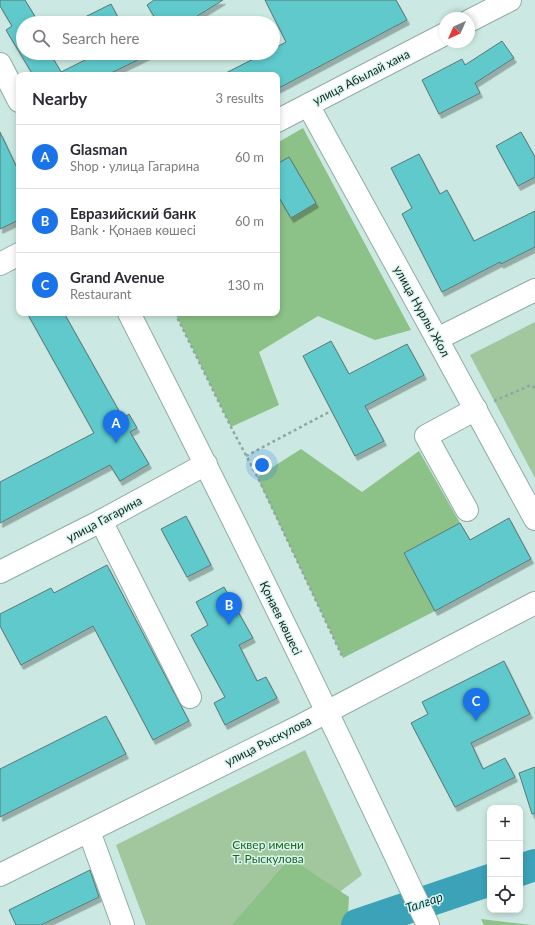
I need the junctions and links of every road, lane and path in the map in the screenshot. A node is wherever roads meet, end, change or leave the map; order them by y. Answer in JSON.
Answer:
{"nodes":[{"id":1,"x":510,"y":0,"type":"edge"},
{"id":2,"x":475,"y":18,"type":"edge"},
{"id":3,"x":439,"y":37,"type":"edge"},
{"id":4,"x":0,"y":64,"type":"edge"},
{"id":5,"x":16,"y":95,"type":"edge"},
{"id":6,"x":308,"y":105,"type":"junction"},
{"id":7,"x":280,"y":119,"type":"edge"},
{"id":8,"x":16,"y":256,"type":"edge"},
{"id":9,"x":0,"y":264,"type":"edge"},
{"id":10,"x":535,"y":290,"type":"edge"},
{"id":11,"x":131,"y":316,"type":"edge"},
{"id":12,"x":176,"y":316,"type":"edge"},
{"id":13,"x":438,"y":339,"type":"junction"},
{"id":14,"x":535,"y":388,"type":"edge"},
{"id":15,"x":476,"y":409,"type":"junction"},
{"id":16,"x":331,"y":411,"type":"dead end"},
{"id":17,"x":246,"y":456,"type":"junction"},
{"id":18,"x":206,"y":464,"type":"junction"},
{"id":19,"x":467,"y":510,"type":"dead end"},
{"id":20,"x":535,"y":519,"type":"edge"},
{"id":21,"x":101,"y":521,"type":"junction"},
{"id":22,"x":0,"y":572,"type":"edge"},
{"id":23,"x":535,"y":602,"type":"edge"},
{"id":24,"x":343,"y":658,"type":"dead end"},
{"id":25,"x":190,"y":697,"type":"dead end"},
{"id":26,"x":326,"y":711,"type":"junction"},
{"id":27,"x":89,"y":831,"type":"junction"},
{"id":28,"x":0,"y":875,"type":"edge"},
{"id":29,"x":123,"y":925,"type":"edge"},
{"id":30,"x":428,"y":925,"type":"edge"}],
"edges":[{"from":1,"to":2,"type":"main road"},
{"from":3,"to":6,"type":"main road","name":"улица Абылай хана"},
{"from":4,"to":5,"type":"main road"},
{"from":6,"to":7,"type":"main road","name":"улица Абылай хана"},
{"from":6,"to":13,"type":"main road","name":"улица Нурлы Жол"},
{"from":8,"to":9,"type":"main road"},
{"from":10,"to":13,"type":"main road"},
{"from":11,"to":18,"type":"main road","name":"Қонаев көшесі"},
{"from":12,"to":17,"type":"path"},
{"from":13,"to":15,"type":"main road","name":"улица Нурлы Жол"},
{"from":14,"to":15,"type":"path"},
{"from":15,"to":19,"type":"main road"},
{"from":15,"to":20,"type":"main road","name":"улица Нурлы Жол"},
{"from":16,"to":17,"type":"path"},
{"from":17,"to":24,"type":"path"},
{"from":18,"to":21,"type":"main road","name":"улица Гагарина"},
{"from":18,"to":26,"type":"main road","name":"Қонаев көшесі"},
{"from":21,"to":22,"type":"main road","name":"улица Гагарина"},
{"from":21,"to":25,"type":"main road"},
{"from":23,"to":26,"type":"main road","name":"улица Рыскулова"},
{"from":26,"to":27,"type":"main road","name":"улица Рыскулова"},
{"from":26,"to":30,"type":"main road","name":"Қонаев көшесі"},
{"from":27,"to":28,"type":"main road","name":"улица Рыскулова"},
{"from":27,"to":29,"type":"main road"}]}
